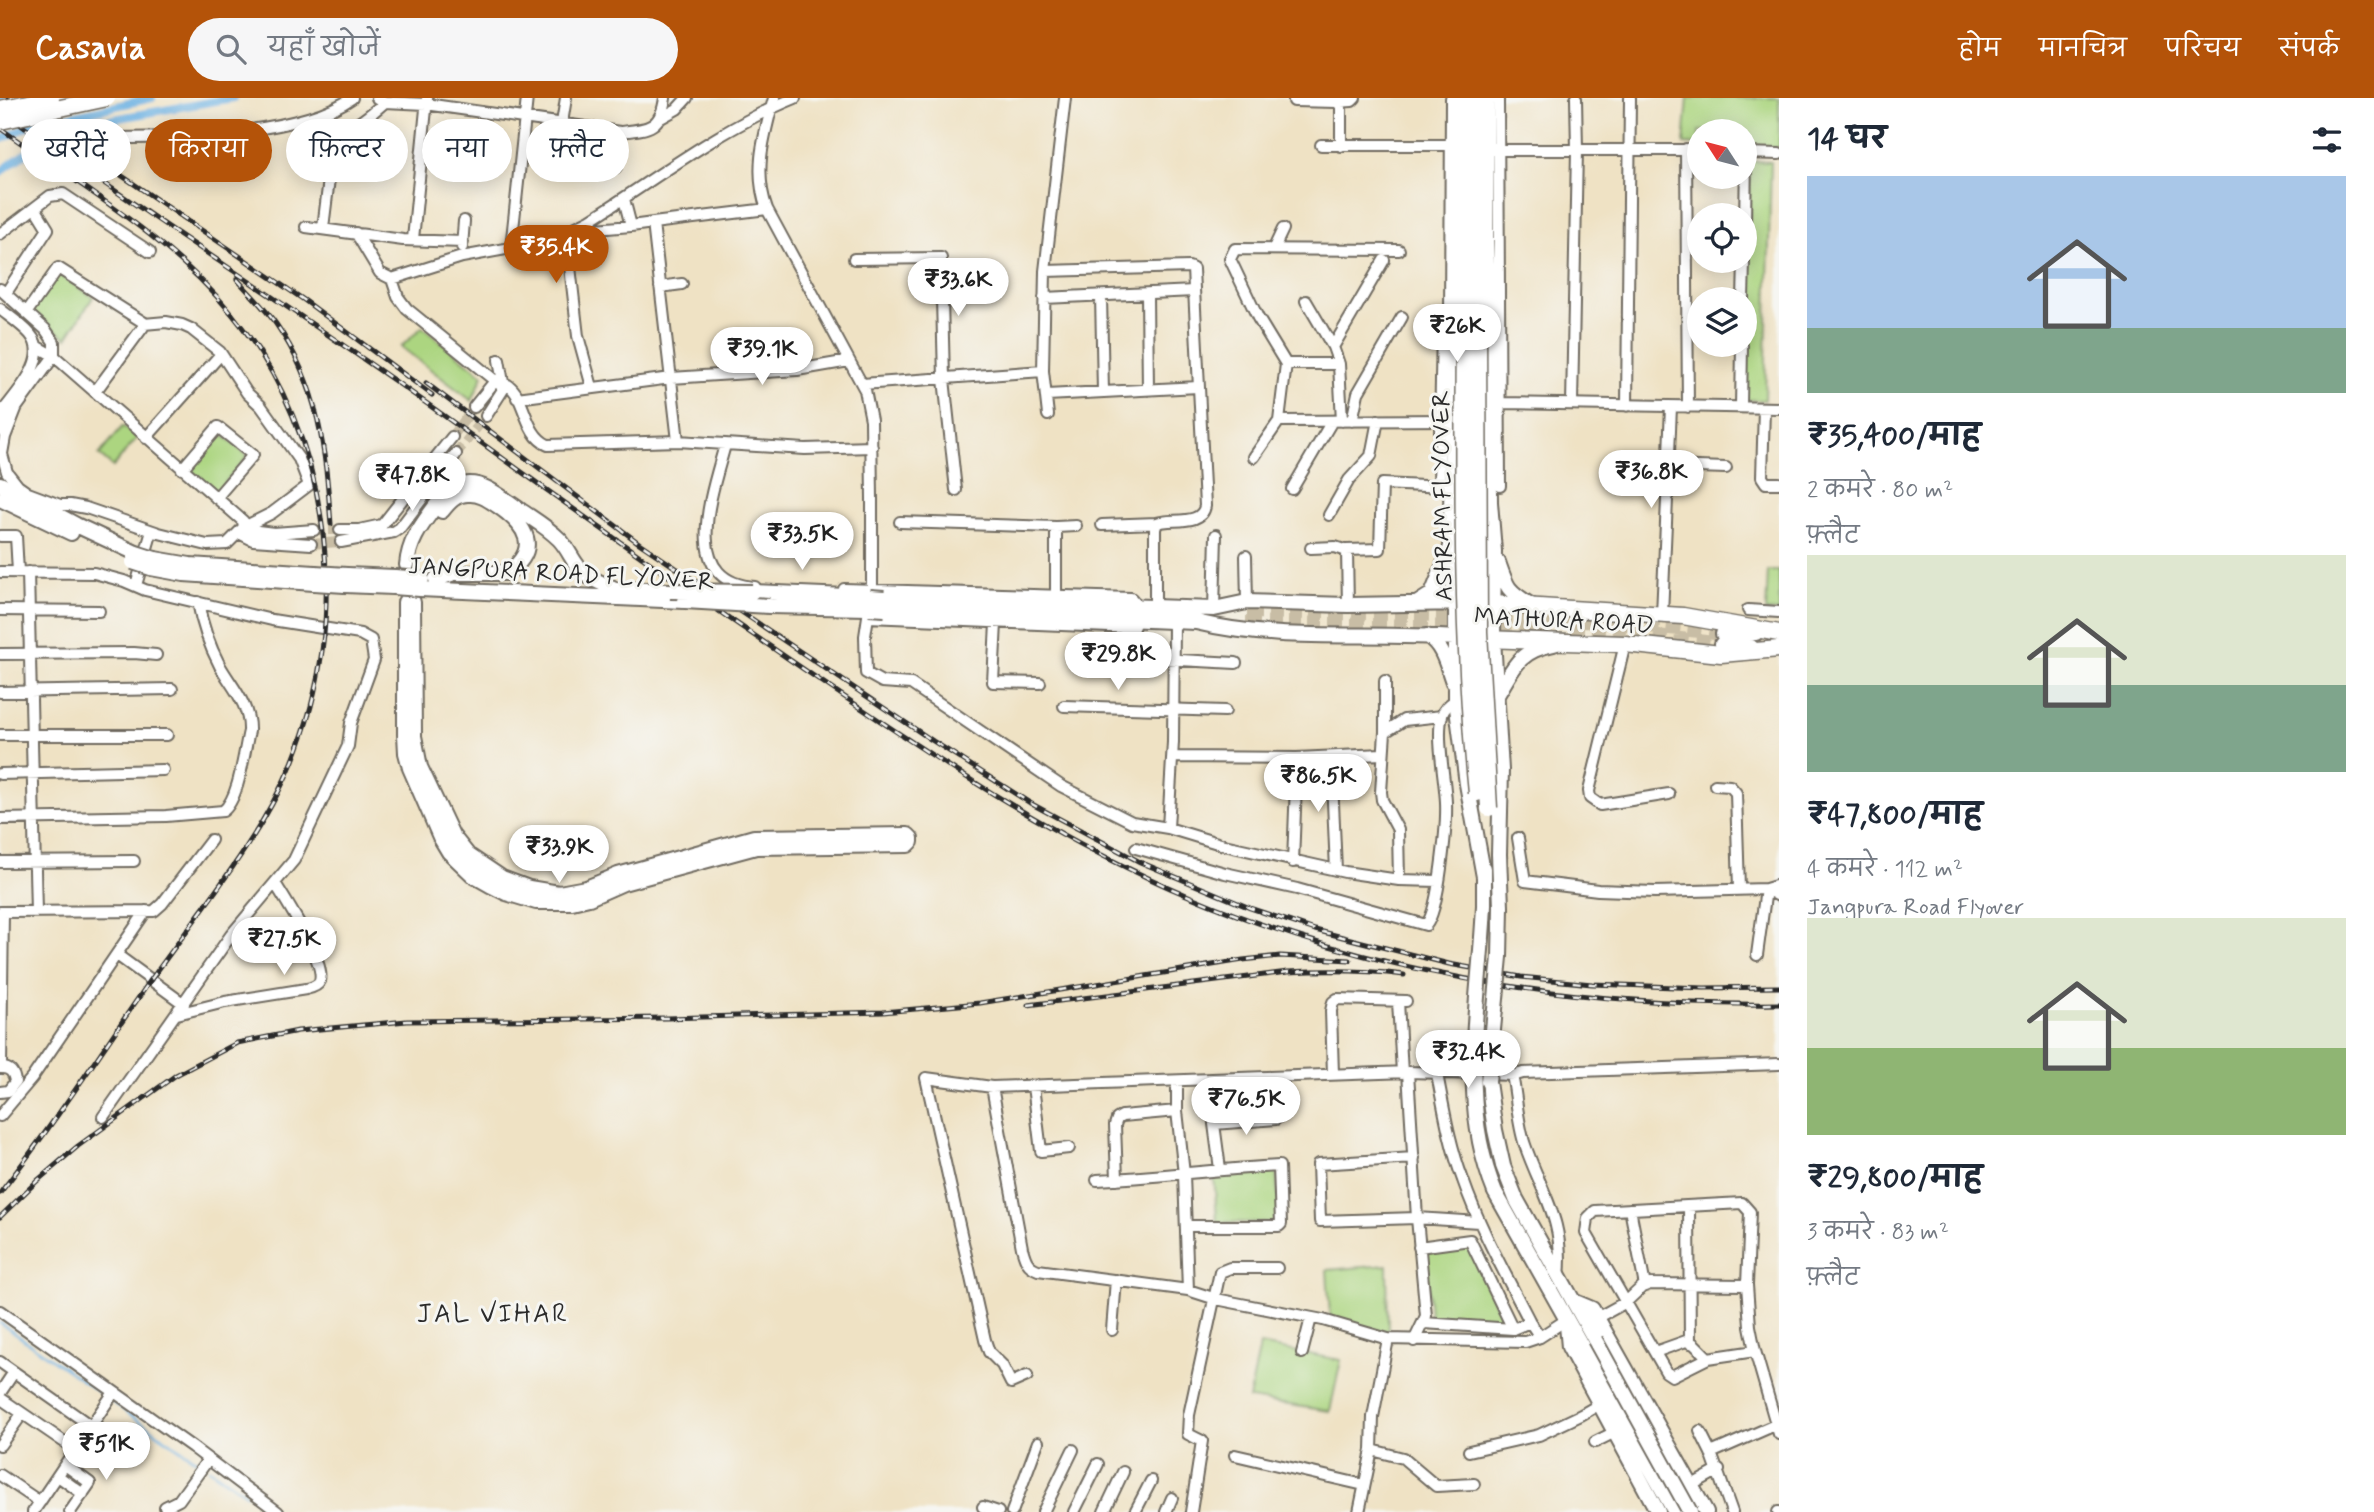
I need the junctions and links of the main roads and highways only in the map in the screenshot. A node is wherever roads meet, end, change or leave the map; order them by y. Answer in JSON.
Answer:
{"nodes":[{"id":1,"x":51,"y":98,"type":"edge"},
{"id":2,"x":107,"y":98,"type":"edge"},
{"id":3,"x":1453,"y":98,"type":"edge"},
{"id":4,"x":1462,"y":98,"type":"edge"},
{"id":5,"x":1475,"y":98,"type":"edge"},
{"id":6,"x":1486,"y":98,"type":"edge"},
{"id":7,"x":0,"y":109,"type":"edge"},
{"id":8,"x":0,"y":121,"type":"edge"},
{"id":9,"x":0,"y":472,"type":"edge"},
{"id":10,"x":0,"y":484,"type":"edge"},
{"id":11,"x":460,"y":490,"type":"junction"},
{"id":12,"x":1448,"y":492,"type":"junction"},
{"id":13,"x":17,"y":493,"type":"junction"},
{"id":14,"x":0,"y":499,"type":"edge"},
{"id":15,"x":1490,"y":502,"type":"junction"},
{"id":16,"x":1451,"y":547,"type":"junction"},
{"id":17,"x":1494,"y":551,"type":"junction"},
{"id":18,"x":411,"y":565,"type":"dead end"},
{"id":19,"x":436,"y":579,"type":"junction"},
{"id":20,"x":612,"y":588,"type":"junction"},
{"id":21,"x":409,"y":602,"type":"joint"},
{"id":22,"x":1456,"y":603,"type":"junction"},
{"id":23,"x":1494,"y":604,"type":"junction"},
{"id":24,"x":1416,"y":605,"type":"junction"},
{"id":25,"x":1532,"y":606,"type":"junction"},
{"id":26,"x":1247,"y":612,"type":"junction"},
{"id":27,"x":1132,"y":613,"type":"junction"},
{"id":28,"x":1196,"y":622,"type":"junction"},
{"id":29,"x":1427,"y":636,"type":"junction"},
{"id":30,"x":1456,"y":638,"type":"junction"},
{"id":31,"x":1493,"y":638,"type":"junction"},
{"id":32,"x":1722,"y":639,"type":"tunnel mouth"},
{"id":33,"x":1775,"y":641,"type":"edge"},
{"id":34,"x":1566,"y":642,"type":"junction"},
{"id":35,"x":1455,"y":693,"type":"junction"},
{"id":36,"x":1497,"y":697,"type":"junction"},
{"id":37,"x":1484,"y":809,"type":"junction"},
{"id":38,"x":1499,"y":854,"type":"junction"},
{"id":39,"x":1484,"y":877,"type":"junction"},
{"id":40,"x":1573,"y":1301,"type":"junction"},
{"id":41,"x":1566,"y":1320,"type":"junction"},
{"id":42,"x":1588,"y":1343,"type":"junction"},
{"id":43,"x":1658,"y":1512,"type":"edge"},
{"id":44,"x":1675,"y":1512,"type":"edge"},
{"id":45,"x":1690,"y":1512,"type":"edge"},
{"id":46,"x":1706,"y":1512,"type":"edge"}],
"edges":[{"from":1,"to":7,"type":"highway","bridge":true},
{"from":2,"to":8,"type":"highway","bridge":true},
{"from":3,"to":12,"type":"main road"},
{"from":4,"to":37,"type":"highway","name":"ASHRAM FLYOVER","bridge":true},
{"from":5,"to":37,"type":"highway","name":"ASHRAM FLYOVER","bridge":true},
{"from":6,"to":15,"type":"main road"},
{"from":9,"to":13,"type":"main road"},
{"from":10,"to":13,"type":"main road"},
{"from":11,"to":18,"type":"main road"},
{"from":11,"to":19,"type":"main road"},
{"from":11,"to":20,"type":"main road"},
{"from":12,"to":15,"type":"main road"},
{"from":12,"to":16,"type":"main road"},
{"from":13,"to":19,"type":"main road","name":"JANGPURA ROAD FLYOVER","bridge":true},
{"from":14,"to":27,"type":"main road","name":"JANGPURA ROAD FLYOVER","bridge":true},
{"from":15,"to":17,"type":"main road"},
{"from":16,"to":17,"type":"main road"},
{"from":16,"to":22,"type":"main road"},
{"from":16,"to":24,"type":"main road"},
{"from":17,"to":23,"type":"main road"},
{"from":17,"to":25,"type":"main road"},
{"from":19,"to":20,"type":"main road","name":"JANGPURA ROAD FLYOVER"},
{"from":20,"to":27,"type":"main road","name":"JANGPURA ROAD FLYOVER","bridge":true},
{"from":21,"to":21,"type":"main road"},
{"from":22,"to":23,"type":"main road","name":"MATHURA ROAD"},
{"from":22,"to":24,"type":"main road","name":"MATHURA ROAD"},
{"from":22,"to":30,"type":"main road"},
{"from":23,"to":25,"type":"highway","name":"MATHURA ROAD"},
{"from":23,"to":31,"type":"main road"},
{"from":24,"to":26,"type":"main road","name":"MATHURA ROAD"},
{"from":25,"to":33,"type":"highway","name":"MATHURA ROAD"},
{"from":26,"to":27,"type":"main road","name":"MATHURA ROAD"},
{"from":26,"to":28,"type":"main road"},
{"from":27,"to":28,"type":"main road","name":"MATHURA ROAD"},
{"from":28,"to":29,"type":"main road","name":"MATHURA ROAD"},
{"from":29,"to":30,"type":"main road","name":"MATHURA ROAD"},
{"from":29,"to":35,"type":"main road"},
{"from":30,"to":31,"type":"highway","name":"MATHURA ROAD"},
{"from":30,"to":35,"type":"main road"},
{"from":31,"to":34,"type":"highway","name":"MATHURA ROAD"},
{"from":31,"to":36,"type":"main road"},
{"from":32,"to":33,"type":"main road"},
{"from":33,"to":34,"type":"highway","name":"MATHURA ROAD"},
{"from":34,"to":36,"type":"main road"},
{"from":35,"to":36,"type":"main road"},
{"from":35,"to":39,"type":"main road"},
{"from":36,"to":38,"type":"main road"},
{"from":37,"to":38,"type":"main road"},
{"from":37,"to":39,"type":"main road"},
{"from":38,"to":40,"type":"main road","bridge":true},
{"from":39,"to":41,"type":"main road","bridge":true},
{"from":40,"to":42,"type":"main road"},
{"from":40,"to":46,"type":"main road"},
{"from":41,"to":42,"type":"main road"},
{"from":41,"to":43,"type":"main road"},
{"from":42,"to":44,"type":"main road"},
{"from":42,"to":45,"type":"main road","bridge":true}]}
